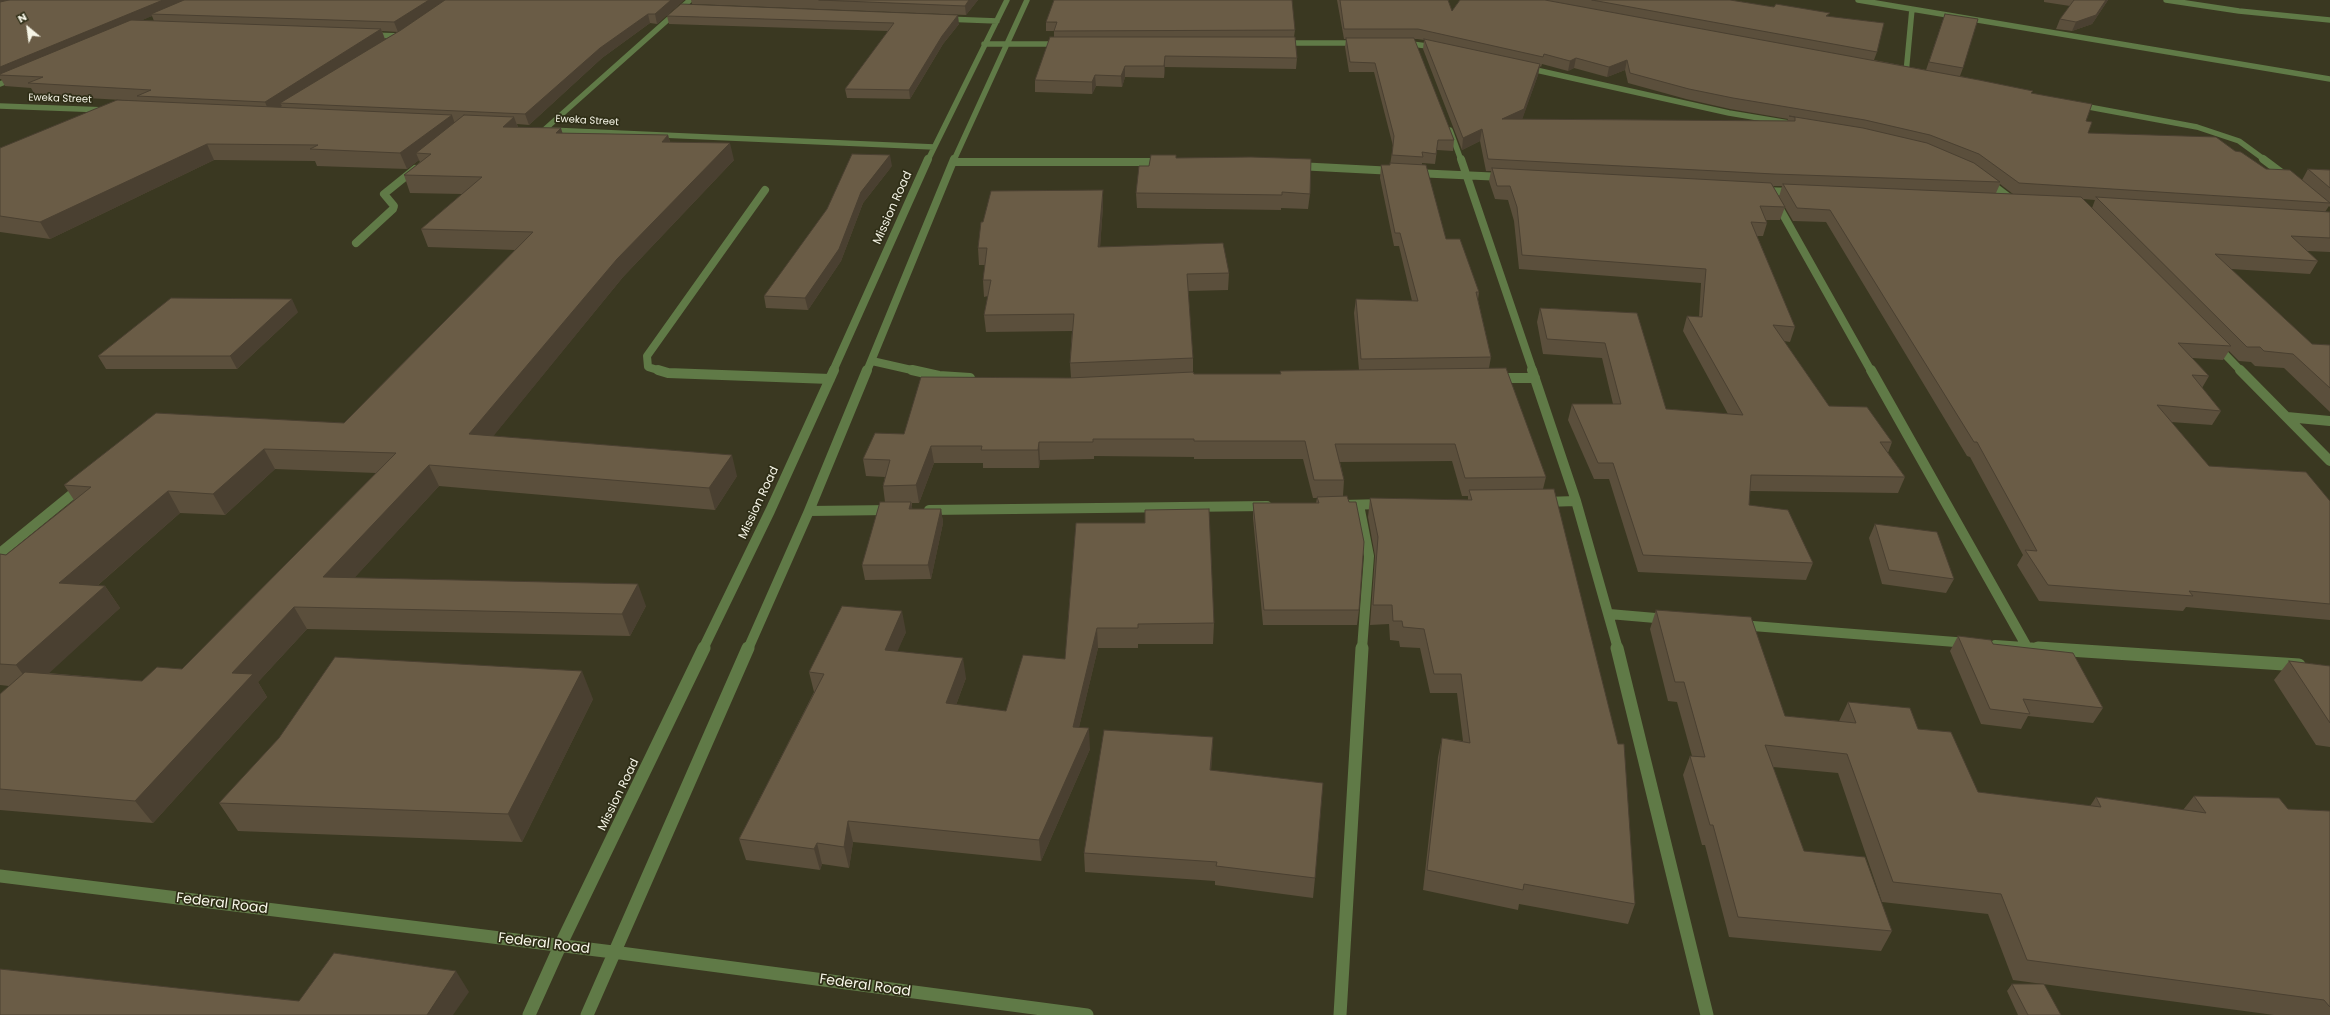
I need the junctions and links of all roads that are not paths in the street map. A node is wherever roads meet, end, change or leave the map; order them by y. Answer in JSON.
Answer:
{"nodes":[{"id":1,"x":690,"y":0,"type":"edge"},
{"id":2,"x":1007,"y":0,"type":"edge"},
{"id":3,"x":1027,"y":0,"type":"edge"},
{"id":4,"x":1858,"y":0,"type":"edge"},
{"id":5,"x":2166,"y":0,"type":"edge"},
{"id":6,"x":682,"y":8,"type":"junction"},
{"id":7,"x":689,"y":8,"type":"edge"},
{"id":8,"x":1912,"y":9,"type":"junction"},
{"id":9,"x":942,"y":19,"type":"edge"},
{"id":10,"x":2330,"y":20,"type":"edge"},
{"id":11,"x":997,"y":21,"type":"junction"},
{"id":12,"x":409,"y":32,"type":"edge"},
{"id":13,"x":363,"y":35,"type":"edge"},
{"id":14,"x":402,"y":36,"type":"junction"},
{"id":15,"x":1416,"y":42,"type":"junction"},
{"id":16,"x":1274,"y":43,"type":"edge"},
{"id":17,"x":1368,"y":43,"type":"edge"},
{"id":18,"x":1400,"y":43,"type":"edge"},
{"id":19,"x":389,"y":44,"type":"edge"},
{"id":20,"x":984,"y":44,"type":"junction"},
{"id":21,"x":1005,"y":44,"type":"junction"},
{"id":22,"x":1068,"y":44,"type":"edge"},
{"id":23,"x":1439,"y":48,"type":"edge"},
{"id":24,"x":1422,"y":57,"type":"edge"},
{"id":25,"x":1523,"y":67,"type":"edge"},
{"id":26,"x":1899,"y":71,"type":"edge"},
{"id":27,"x":1906,"y":73,"type":"junction"},
{"id":28,"x":1914,"y":74,"type":"edge"},
{"id":29,"x":21,"y":75,"type":"edge"},
{"id":30,"x":2330,"y":79,"type":"edge"},
{"id":31,"x":0,"y":84,"type":"edge"},
{"id":32,"x":2071,"y":104,"type":"edge"},
{"id":33,"x":0,"y":106,"type":"edge"},
{"id":34,"x":117,"y":111,"type":"edge"},
{"id":35,"x":1447,"y":124,"type":"edge"},
{"id":36,"x":1799,"y":125,"type":"edge"},
{"id":37,"x":536,"y":129,"type":"edge"},
{"id":38,"x":544,"y":130,"type":"junction"},
{"id":39,"x":934,"y":147,"type":"junction"},
{"id":40,"x":953,"y":162,"type":"junction"},
{"id":41,"x":1171,"y":162,"type":"edge"},
{"id":42,"x":423,"y":163,"type":"edge"},
{"id":43,"x":1288,"y":166,"type":"edge"},
{"id":44,"x":1467,"y":175,"type":"junction"},
{"id":45,"x":1507,"y":178,"type":"edge"},
{"id":46,"x":1983,"y":179,"type":"edge"},
{"id":47,"x":2295,"y":184,"type":"edge"},
{"id":48,"x":765,"y":190,"type":"dead end"},
{"id":49,"x":1754,"y":190,"type":"edge"},
{"id":50,"x":1770,"y":191,"type":"junction"},
{"id":51,"x":1801,"y":192,"type":"edge"},
{"id":52,"x":1996,"y":200,"type":"edge"},
{"id":53,"x":356,"y":243,"type":"dead end"},
{"id":54,"x":2210,"y":339,"type":"edge"},
{"id":55,"x":872,"y":361,"type":"junction"},
{"id":56,"x":1489,"y":378,"type":"edge"},
{"id":57,"x":1535,"y":378,"type":"junction"},
{"id":58,"x":830,"y":379,"type":"junction"},
{"id":59,"x":983,"y":379,"type":"edge"},
{"id":60,"x":2287,"y":417,"type":"junction"},
{"id":61,"x":2330,"y":421,"type":"edge"},
{"id":62,"x":2330,"y":461,"type":"edge"},
{"id":63,"x":92,"y":478,"type":"edge"},
{"id":64,"x":1576,"y":501,"type":"junction"},
{"id":65,"x":1537,"y":502,"type":"edge"},
{"id":66,"x":1390,"y":504,"type":"edge"},
{"id":67,"x":1335,"y":505,"type":"edge"},
{"id":68,"x":1359,"y":505,"type":"junction"},
{"id":69,"x":1280,"y":506,"type":"edge"},
{"id":70,"x":905,"y":510,"type":"edge"},
{"id":71,"x":921,"y":510,"type":"edge"},
{"id":72,"x":809,"y":512,"type":"junction"},
{"id":73,"x":0,"y":552,"type":"edge"},
{"id":74,"x":1609,"y":614,"type":"junction"},
{"id":75,"x":1680,"y":620,"type":"edge"},
{"id":76,"x":1727,"y":624,"type":"edge"},
{"id":77,"x":2027,"y":647,"type":"junction"},
{"id":78,"x":2314,"y":666,"type":"edge"},
{"id":79,"x":0,"y":876,"type":"edge"},
{"id":80,"x":560,"y":946,"type":"junction"},
{"id":81,"x":613,"y":952,"type":"junction"},
{"id":82,"x":530,"y":1015,"type":"edge"},
{"id":83,"x":587,"y":1015,"type":"edge"},
{"id":84,"x":1087,"y":1015,"type":"edge"},
{"id":85,"x":1340,"y":1015,"type":"edge"},
{"id":86,"x":1707,"y":1015,"type":"edge"}],
"edges":[{"from":1,"to":6,"type":"street"},
{"from":2,"to":11,"type":"street","name":"Mission Road"},
{"from":3,"to":21,"type":"street"},
{"from":4,"to":8,"type":"street"},
{"from":5,"to":10,"type":"street"},
{"from":6,"to":7,"type":"street"},
{"from":6,"to":38,"type":"street"},
{"from":8,"to":27,"type":"street"},
{"from":8,"to":30,"type":"street"},
{"from":9,"to":11,"type":"street"},
{"from":11,"to":20,"type":"street","name":"Mission Road"},
{"from":12,"to":14,"type":"street"},
{"from":13,"to":14,"type":"street"},
{"from":14,"to":19,"type":"street"},
{"from":15,"to":18,"type":"street"},
{"from":15,"to":23,"type":"street"},
{"from":15,"to":24,"type":"street"},
{"from":16,"to":17,"type":"street"},
{"from":20,"to":21,"type":"street"},
{"from":20,"to":39,"type":"street","name":"Mission Road"},
{"from":21,"to":22,"type":"street"},
{"from":21,"to":40,"type":"street"},
{"from":25,"to":36,"type":"street"},
{"from":26,"to":27,"type":"street"},
{"from":27,"to":28,"type":"street"},
{"from":29,"to":31,"type":"street"},
{"from":32,"to":47,"type":"street"},
{"from":33,"to":34,"type":"street","name":"Eweka Street"},
{"from":35,"to":44,"type":"street"},
{"from":37,"to":38,"type":"street","name":"Eweka Street"},
{"from":38,"to":39,"type":"street","name":"Eweka Street"},
{"from":39,"to":58,"type":"street","name":"Mission Road"},
{"from":40,"to":41,"type":"street"},
{"from":40,"to":55,"type":"street"},
{"from":42,"to":53,"type":"street"},
{"from":43,"to":44,"type":"street"},
{"from":44,"to":45,"type":"street"},
{"from":44,"to":57,"type":"street"},
{"from":46,"to":52,"type":"street"},
{"from":48,"to":58,"type":"street"},
{"from":49,"to":50,"type":"street"},
{"from":50,"to":51,"type":"street"},
{"from":50,"to":77,"type":"street"},
{"from":54,"to":60,"type":"street"},
{"from":55,"to":59,"type":"street"},
{"from":55,"to":72,"type":"street"},
{"from":56,"to":57,"type":"street"},
{"from":57,"to":64,"type":"street"},
{"from":58,"to":80,"type":"street","name":"Mission Road"},
{"from":60,"to":61,"type":"street"},
{"from":60,"to":62,"type":"street"},
{"from":63,"to":73,"type":"street"},
{"from":64,"to":65,"type":"street"},
{"from":64,"to":74,"type":"street"},
{"from":66,"to":68,"type":"street"},
{"from":67,"to":68,"type":"street"},
{"from":68,"to":85,"type":"street"},
{"from":69,"to":71,"type":"street"},
{"from":70,"to":72,"type":"street"},
{"from":72,"to":81,"type":"street"},
{"from":74,"to":75,"type":"street"},
{"from":74,"to":86,"type":"street"},
{"from":76,"to":77,"type":"street"},
{"from":77,"to":78,"type":"street"},
{"from":79,"to":80,"type":"street","name":"Federal Road"},
{"from":80,"to":81,"type":"street","name":"Federal Road"},
{"from":80,"to":82,"type":"street","name":"Mission Road"},
{"from":81,"to":83,"type":"street"},
{"from":81,"to":84,"type":"street","name":"Federal Road"}]}
